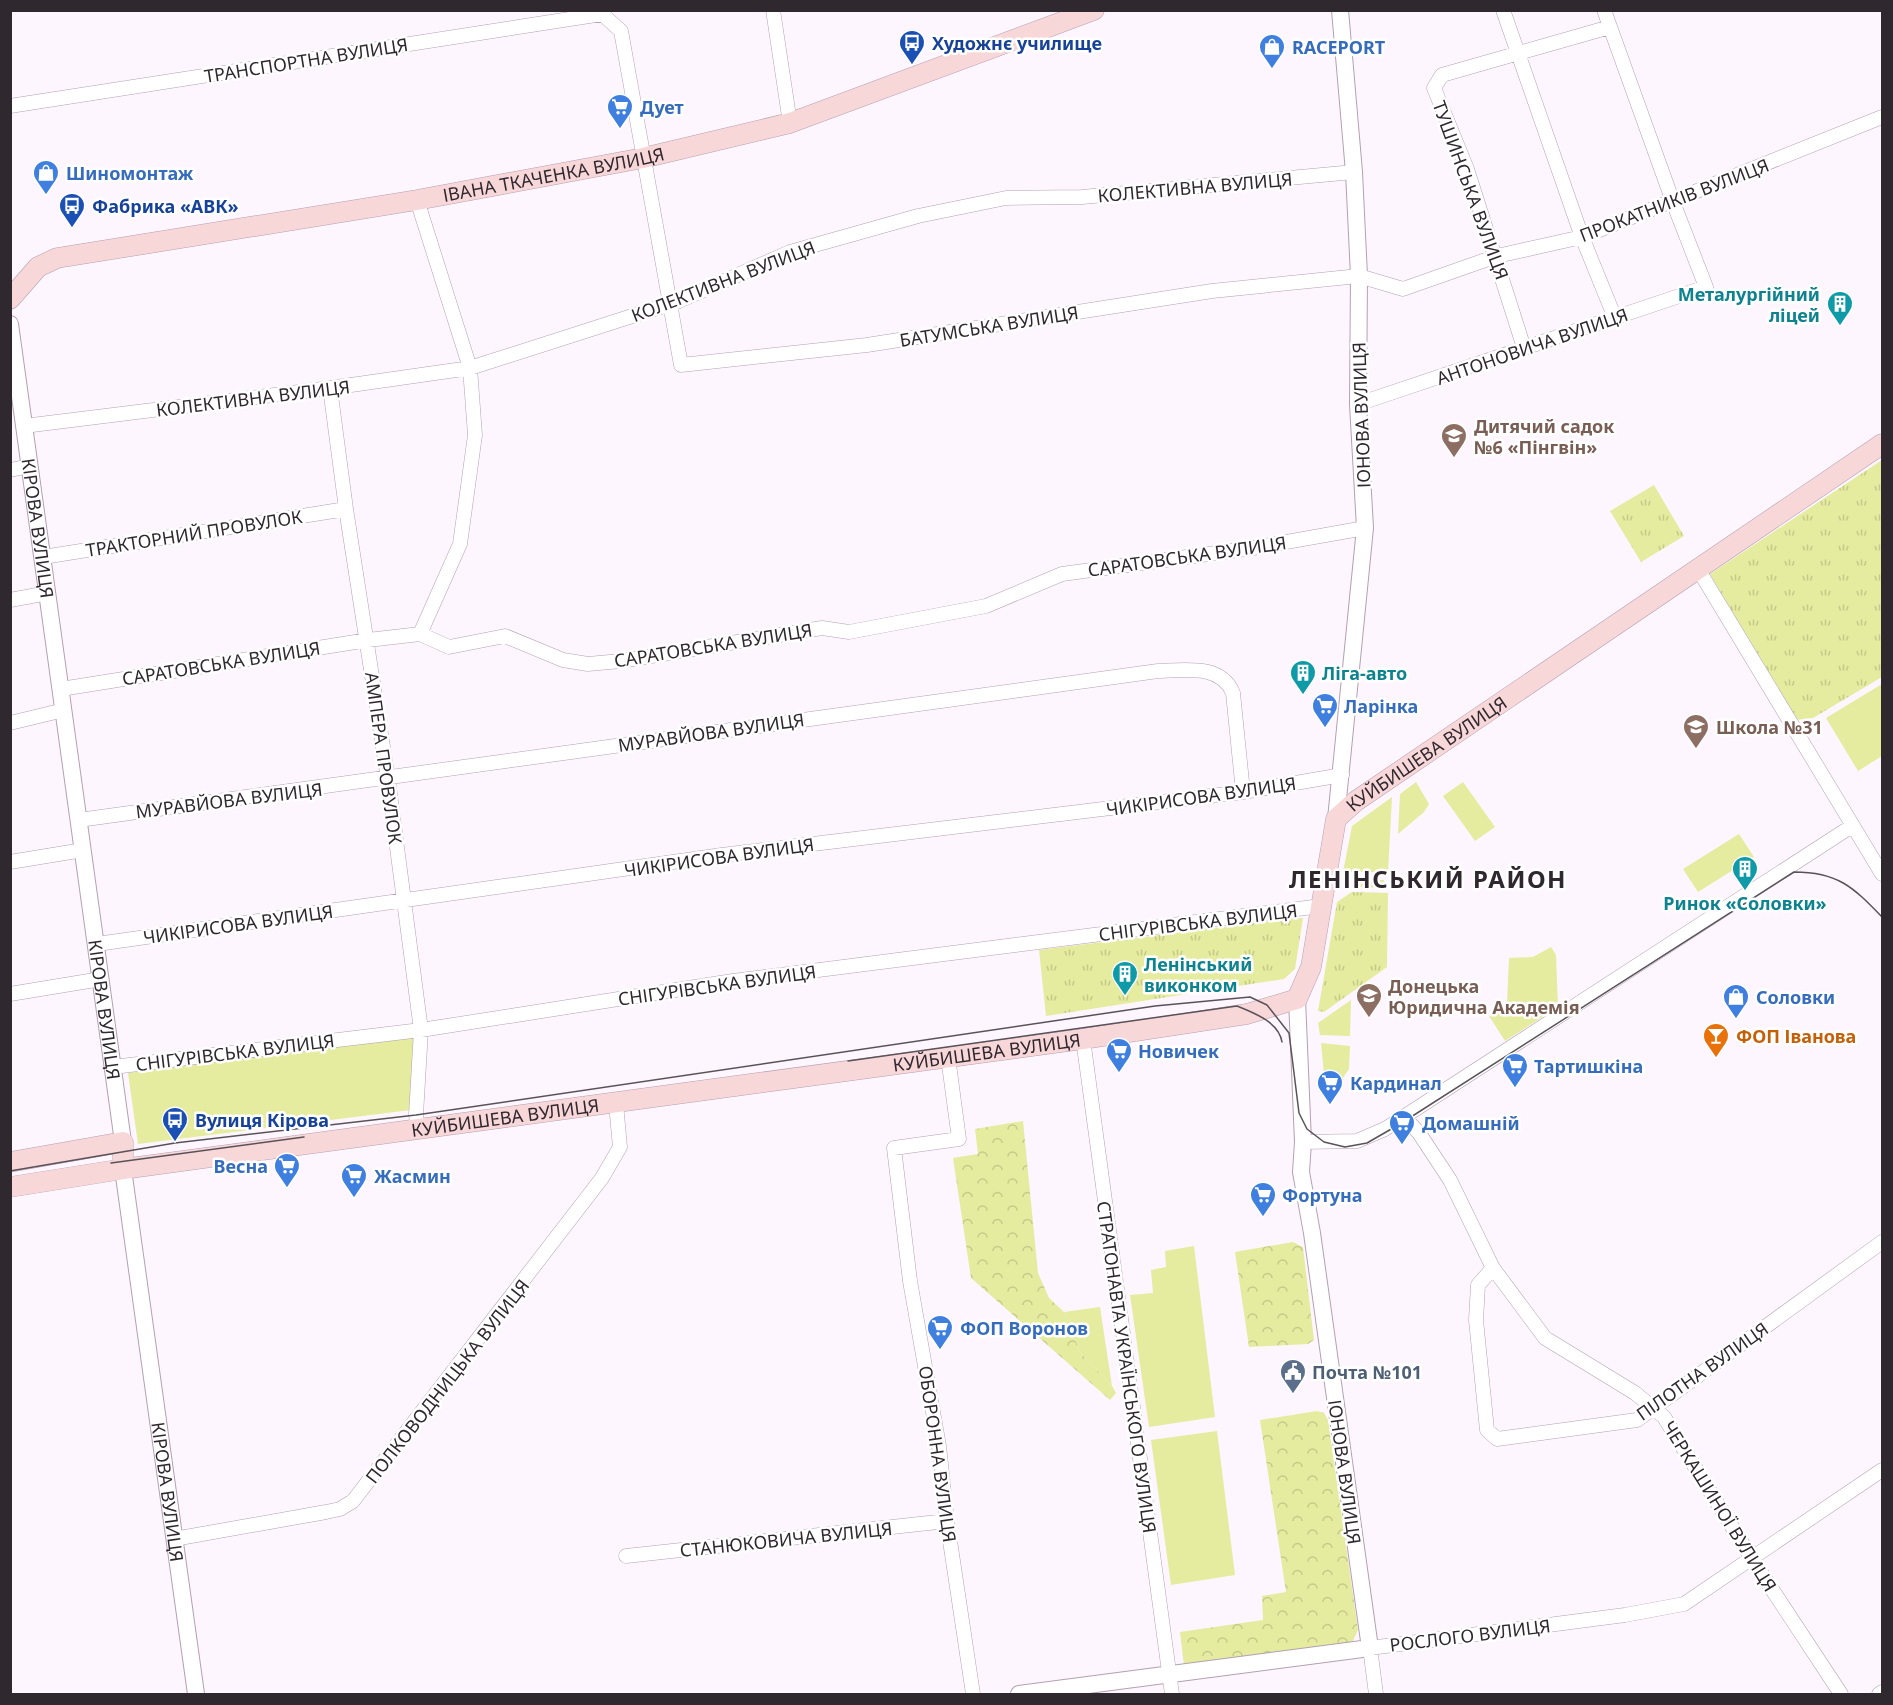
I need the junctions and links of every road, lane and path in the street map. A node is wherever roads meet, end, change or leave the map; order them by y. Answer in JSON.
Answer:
{"nodes":[{"id":1,"x":773,"y":10,"type":"edge"},
{"id":2,"x":1094,"y":10,"type":"edge"},
{"id":3,"x":1340,"y":10,"type":"edge"},
{"id":4,"x":1503,"y":10,"type":"edge"},
{"id":5,"x":1604,"y":10,"type":"edge"},
{"id":6,"x":1610,"y":27,"type":"junction"},
{"id":7,"x":1520,"y":55,"type":"junction"},
{"id":8,"x":10,"y":106,"type":"edge"},
{"id":9,"x":1882,"y":117,"type":"edge"},
{"id":10,"x":790,"y":123,"type":"junction"},
{"id":11,"x":643,"y":158,"type":"junction"},
{"id":12,"x":1354,"y":172,"type":"junction"},
{"id":13,"x":417,"y":200,"type":"junction"},
{"id":14,"x":1673,"y":202,"type":"junction"},
{"id":15,"x":1582,"y":237,"type":"junction"},
{"id":16,"x":1497,"y":256,"type":"junction"},
{"id":17,"x":1359,"y":276,"type":"junction"},
{"id":18,"x":10,"y":299,"type":"edge"},
{"id":19,"x":670,"y":304,"type":"junction"},
{"id":20,"x":1615,"y":318,"type":"junction"},
{"id":21,"x":10,"y":324,"type":"edge"},
{"id":22,"x":1524,"y":348,"type":"junction"},
{"id":23,"x":470,"y":368,"type":"junction"},
{"id":24,"x":330,"y":388,"type":"junction"},
{"id":25,"x":1358,"y":404,"type":"junction"},
{"id":26,"x":24,"y":426,"type":"junction"},
{"id":27,"x":1882,"y":444,"type":"edge"},
{"id":28,"x":30,"y":466,"type":"junction"},
{"id":29,"x":10,"y":470,"type":"edge"},
{"id":30,"x":346,"y":509,"type":"junction"},
{"id":31,"x":1365,"y":528,"type":"junction"},
{"id":32,"x":43,"y":557,"type":"junction"},
{"id":33,"x":1698,"y":569,"type":"junction"},
{"id":34,"x":48,"y":593,"type":"junction"},
{"id":35,"x":10,"y":600,"type":"edge"},
{"id":36,"x":420,"y":634,"type":"junction"},
{"id":37,"x":368,"y":640,"type":"junction"},
{"id":38,"x":61,"y":689,"type":"junction"},
{"id":39,"x":64,"y":710,"type":"junction"},
{"id":40,"x":10,"y":723,"type":"edge"},
{"id":41,"x":1342,"y":775,"type":"junction"},
{"id":42,"x":388,"y":779,"type":"junction"},
{"id":43,"x":1243,"y":792,"type":"junction"},
{"id":44,"x":1336,"y":819,"type":"junction"},
{"id":45,"x":79,"y":820,"type":"junction"},
{"id":46,"x":1852,"y":826,"type":"junction"},
{"id":47,"x":83,"y":850,"type":"junction"},
{"id":48,"x":10,"y":862,"type":"edge"},
{"id":49,"x":1882,"y":874,"type":"edge"},
{"id":50,"x":402,"y":901,"type":"junction"},
{"id":51,"x":1321,"y":906,"type":"junction"},
{"id":52,"x":97,"y":944,"type":"junction"},
{"id":53,"x":101,"y":979,"type":"junction"},
{"id":54,"x":10,"y":994,"type":"edge"},
{"id":55,"x":1297,"y":999,"type":"junction"},
{"id":56,"x":421,"y":1030,"type":"junction"},
{"id":57,"x":1083,"y":1039,"type":"junction"},
{"id":58,"x":948,"y":1057,"type":"junction"},
{"id":59,"x":113,"y":1067,"type":"junction"},
{"id":60,"x":616,"y":1104,"type":"junction"},
{"id":61,"x":1404,"y":1117,"type":"junction"},
{"id":62,"x":418,"y":1129,"type":"junction"},
{"id":63,"x":123,"y":1142,"type":"junction"},
{"id":64,"x":1303,"y":1142,"type":"junction"},
{"id":65,"x":10,"y":1162,"type":"edge"},
{"id":66,"x":123,"y":1169,"type":"junction"},
{"id":67,"x":10,"y":1187,"type":"edge"},
{"id":68,"x":1882,"y":1242,"type":"edge"},
{"id":69,"x":1493,"y":1268,"type":"junction"},
{"id":70,"x":1654,"y":1408,"type":"junction"},
{"id":71,"x":1882,"y":1470,"type":"edge"},
{"id":72,"x":947,"y":1521,"type":"junction"},
{"id":73,"x":174,"y":1539,"type":"junction"},
{"id":74,"x":626,"y":1556,"type":"dead end"},
{"id":75,"x":1752,"y":1559,"type":"junction"},
{"id":76,"x":1370,"y":1648,"type":"junction"},
{"id":77,"x":1170,"y":1676,"type":"junction"},
{"id":78,"x":1882,"y":1692,"type":"edge"},
{"id":79,"x":196,"y":1695,"type":"edge"},
{"id":80,"x":973,"y":1695,"type":"edge"},
{"id":81,"x":1019,"y":1695,"type":"edge"},
{"id":82,"x":1172,"y":1695,"type":"edge"},
{"id":83,"x":1376,"y":1695,"type":"edge"},
{"id":84,"x":1841,"y":1695,"type":"edge"},
{"id":85,"x":1879,"y":1695,"type":"edge"}],
"edges":[{"from":1,"to":10,"type":"street"},
{"from":2,"to":10,"type":"main road","name":"ІВАНА ТКАЧЕНКА ВУЛИЦЯ"},
{"from":3,"to":12,"type":"street","name":"ІОНОВА ВУЛИЦЯ"},
{"from":4,"to":7,"type":"street"},
{"from":5,"to":6,"type":"street"},
{"from":6,"to":7,"type":"street","name":"ТУШИНСЬКА ВУЛИЦЯ"},
{"from":6,"to":14,"type":"street"},
{"from":7,"to":15,"type":"street"},
{"from":7,"to":16,"type":"street","name":"ТУШИНСЬКА ВУЛИЦЯ"},
{"from":8,"to":11,"type":"street","name":"ТРАНСПОРТНА ВУЛИЦЯ"},
{"from":9,"to":14,"type":"street","name":"ПРОКАТНИКІВ ВУЛИЦЯ"},
{"from":10,"to":11,"type":"main road","name":"ІВАНА ТКАЧЕНКА ВУЛИЦЯ"},
{"from":11,"to":13,"type":"main road","name":"ІВАНА ТКАЧЕНКА ВУЛИЦЯ"},
{"from":11,"to":19,"type":"street"},
{"from":12,"to":17,"type":"street","name":"ІОНОВА ВУЛИЦЯ"},
{"from":12,"to":19,"type":"street","name":"КОЛЕКТИВНА ВУЛИЦЯ"},
{"from":13,"to":18,"type":"main road","name":"ІВАНА ТКАЧЕНКА ВУЛИЦЯ"},
{"from":13,"to":23,"type":"street"},
{"from":14,"to":15,"type":"street","name":"ПРОКАТНИКІВ ВУЛИЦЯ"},
{"from":14,"to":20,"type":"street","name":"АНТОНОВИЧА ВУЛИЦЯ"},
{"from":15,"to":16,"type":"street","name":"ПРОКАТНИКІВ ВУЛИЦЯ"},
{"from":15,"to":20,"type":"street"},
{"from":16,"to":17,"type":"street","name":"ПРОКАТНИКІВ ВУЛИЦЯ"},
{"from":16,"to":22,"type":"street","name":"ТУШИНСЬКА ВУЛИЦЯ"},
{"from":17,"to":19,"type":"street","name":"БАТУМСЬКА ВУЛИЦЯ"},
{"from":17,"to":25,"type":"street","name":"ІОНОВА ВУЛИЦЯ"},
{"from":19,"to":23,"type":"street","name":"КОЛЕКТИВНА ВУЛИЦЯ"},
{"from":20,"to":22,"type":"street","name":"АНТОНОВИЧА ВУЛИЦЯ"},
{"from":21,"to":26,"type":"street","name":"КІРОВА ВУЛИЦЯ"},
{"from":22,"to":25,"type":"street","name":"АНТОНОВИЧА ВУЛИЦЯ"},
{"from":23,"to":24,"type":"street","name":"КОЛЕКТИВНА ВУЛИЦЯ"},
{"from":23,"to":36,"type":"street"},
{"from":24,"to":26,"type":"street","name":"КОЛЕКТИВНА ВУЛИЦЯ"},
{"from":24,"to":30,"type":"street","name":"АМПЕРА ПРОВУЛОК"},
{"from":25,"to":31,"type":"street","name":"ІОНОВА ВУЛИЦЯ"},
{"from":26,"to":28,"type":"street","name":"КІРОВА ВУЛИЦЯ"},
{"from":27,"to":33,"type":"main road","name":"КУЙБИШЕВА ВУЛИЦЯ"},
{"from":28,"to":29,"type":"street"},
{"from":28,"to":32,"type":"street","name":"КІРОВА ВУЛИЦЯ"},
{"from":30,"to":32,"type":"street","name":"ТРАКТОРНИЙ ПРОВУЛОК"},
{"from":30,"to":37,"type":"street","name":"АМПЕРА ПРОВУЛОК"},
{"from":31,"to":36,"type":"street","name":"САРАТОВСЬКА ВУЛИЦЯ"},
{"from":31,"to":41,"type":"street","name":"ІОНОВА ВУЛИЦЯ"},
{"from":32,"to":34,"type":"street","name":"КІРОВА ВУЛИЦЯ"},
{"from":33,"to":44,"type":"main road","name":"КУЙБИШЕВА ВУЛИЦЯ"},
{"from":33,"to":46,"type":"street"},
{"from":34,"to":35,"type":"street"},
{"from":34,"to":38,"type":"street","name":"КІРОВА ВУЛИЦЯ"},
{"from":36,"to":37,"type":"street","name":"САРАТОВСЬКА ВУЛИЦЯ"},
{"from":37,"to":38,"type":"street","name":"САРАТОВСЬКА ВУЛИЦЯ"},
{"from":37,"to":42,"type":"street","name":"АМПЕРА ПРОВУЛОК"},
{"from":38,"to":39,"type":"street","name":"КІРОВА ВУЛИЦЯ"},
{"from":39,"to":40,"type":"street"},
{"from":39,"to":45,"type":"street","name":"КІРОВА ВУЛИЦЯ"},
{"from":41,"to":43,"type":"street","name":"ЧИКІРИСОВА ВУЛИЦЯ"},
{"from":41,"to":44,"type":"street","name":"ІОНОВА ВУЛИЦЯ"},
{"from":42,"to":43,"type":"street","name":"МУРАВЙОВА ВУЛИЦЯ"},
{"from":42,"to":45,"type":"street","name":"МУРАВЙОВА ВУЛИЦЯ"},
{"from":42,"to":50,"type":"street","name":"АМПЕРА ПРОВУЛОК"},
{"from":43,"to":50,"type":"street","name":"ЧИКІРИСОВА ВУЛИЦЯ"},
{"from":44,"to":51,"type":"main road","name":"КУЙБИШЕВА ВУЛИЦЯ"},
{"from":45,"to":47,"type":"street","name":"КІРОВА ВУЛИЦЯ"},
{"from":46,"to":49,"type":"street"},
{"from":46,"to":61,"type":"street"},
{"from":47,"to":48,"type":"street"},
{"from":47,"to":52,"type":"street","name":"КІРОВА ВУЛИЦЯ"},
{"from":50,"to":52,"type":"street","name":"ЧИКІРИСОВА ВУЛИЦЯ"},
{"from":50,"to":56,"type":"street","name":"АМПЕРА ПРОВУЛОК"},
{"from":51,"to":55,"type":"main road","name":"КУЙБИШЕВА ВУЛИЦЯ"},
{"from":51,"to":56,"type":"street","name":"СНІГУРІВСЬКА ВУЛИЦЯ"},
{"from":52,"to":53,"type":"street","name":"КІРОВА ВУЛИЦЯ"},
{"from":53,"to":54,"type":"street"},
{"from":53,"to":59,"type":"street","name":"КІРОВА ВУЛИЦЯ"},
{"from":55,"to":57,"type":"main road","name":"КУЙБИШЕВА ВУЛИЦЯ"},
{"from":55,"to":64,"type":"street","name":"ІОНОВА ВУЛИЦЯ"},
{"from":56,"to":59,"type":"street","name":"СНІГУРІВСЬКА ВУЛИЦЯ"},
{"from":56,"to":62,"type":"street","name":"АМПЕРА ПРОВУЛОК"},
{"from":57,"to":58,"type":"main road","name":"КУЙБИШЕВА ВУЛИЦЯ"},
{"from":57,"to":77,"type":"street","name":"СТРАТОНАВТА УКРАЇНСЬКОГО ВУЛИЦЯ"},
{"from":58,"to":60,"type":"main road","name":"КУЙБИШЕВА ВУЛИЦЯ"},
{"from":58,"to":72,"type":"street","name":"ОБОРОННА ВУЛИЦЯ"},
{"from":59,"to":63,"type":"street","name":"КІРОВА ВУЛИЦЯ"},
{"from":60,"to":62,"type":"main road","name":"КУЙБИШЕВА ВУЛИЦЯ"},
{"from":60,"to":73,"type":"street","name":"ПОЛКОВОДНИЦЬКА ВУЛИЦЯ"},
{"from":61,"to":64,"type":"street"},
{"from":61,"to":69,"type":"street","name":"ЧЕРКАШИНОЇ ВУЛИЦЯ"},
{"from":62,"to":66,"type":"main road","name":"КУЙБИШЕВА ВУЛИЦЯ"},
{"from":63,"to":65,"type":"main road"},
{"from":63,"to":66,"type":"main road","name":"КІРОВА ВУЛИЦЯ"},
{"from":64,"to":76,"type":"street","name":"ІОНОВА ВУЛИЦЯ"},
{"from":66,"to":67,"type":"main road","name":"КУЙБИШЕВА ВУЛИЦЯ"},
{"from":66,"to":73,"type":"street","name":"КІРОВА ВУЛИЦЯ"},
{"from":68,"to":70,"type":"street","name":"ПІЛОТНА ВУЛИЦЯ"},
{"from":69,"to":70,"type":"street","name":"ЧЕРКАШИНОЇ ВУЛИЦЯ"},
{"from":69,"to":70,"type":"street","name":"ПІЛОТНА ВУЛИЦЯ"},
{"from":70,"to":75,"type":"street","name":"ЧЕРКАШИНОЇ ВУЛИЦЯ"},
{"from":71,"to":75,"type":"street","name":"РОСЛОГО ВУЛИЦЯ"},
{"from":72,"to":74,"type":"street","name":"СТАНЮКОВИЧА ВУЛИЦЯ"},
{"from":72,"to":80,"type":"street","name":"ОБОРОННА ВУЛИЦЯ"},
{"from":73,"to":79,"type":"street","name":"КІРОВА ВУЛИЦЯ"},
{"from":75,"to":76,"type":"street","name":"РОСЛОГО ВУЛИЦЯ"},
{"from":75,"to":84,"type":"street","name":"ЧЕРКАШИНОЇ ВУЛИЦЯ"},
{"from":76,"to":77,"type":"street","name":"РОСЛОГО ВУЛИЦЯ"},
{"from":76,"to":83,"type":"street","name":"ІОНОВА ВУЛИЦЯ"},
{"from":77,"to":81,"type":"street","name":"РОСЛОГО ВУЛИЦЯ"},
{"from":77,"to":82,"type":"street","name":"СТРАТОНАВТА УКРАЇНСЬКОГО ВУЛИЦЯ"},
{"from":78,"to":85,"type":"street"}]}
